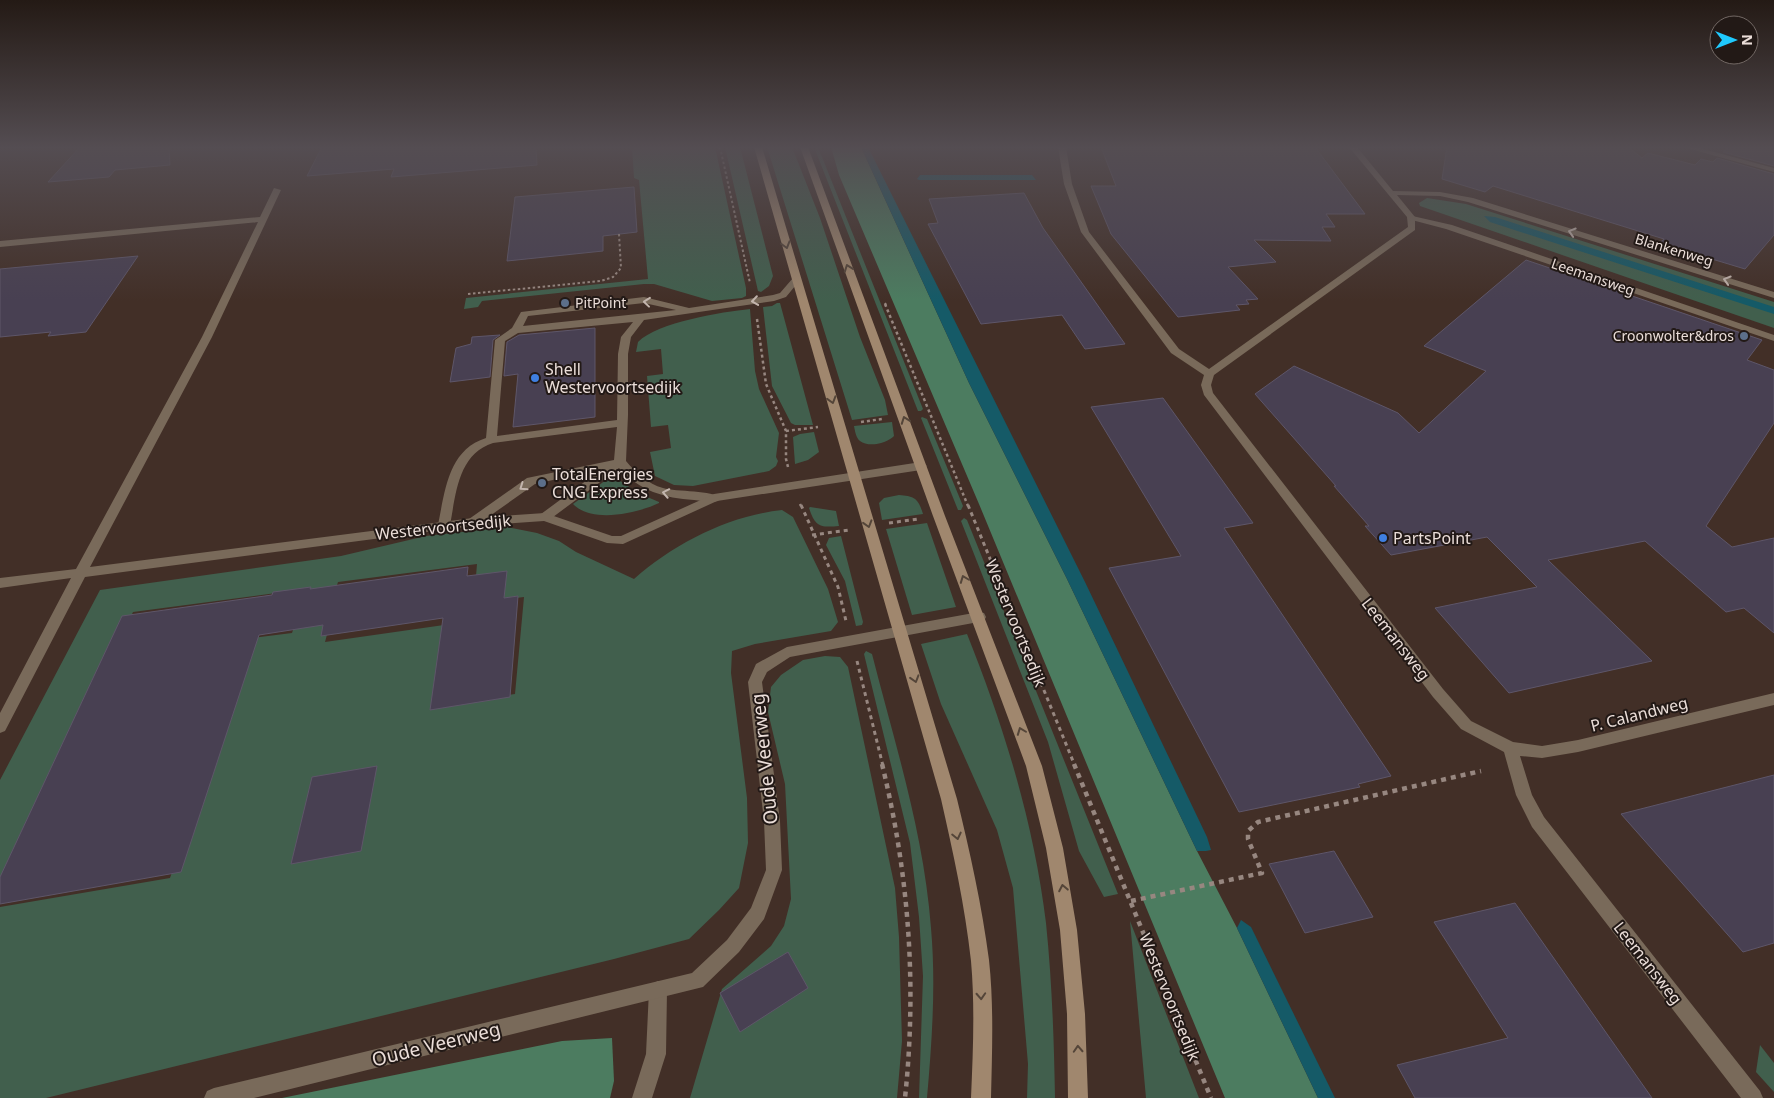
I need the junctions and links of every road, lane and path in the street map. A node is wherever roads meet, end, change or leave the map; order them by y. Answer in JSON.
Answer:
{"nodes":[{"id":1,"x":273,"y":198,"type":"edge"},
{"id":2,"x":773,"y":198,"type":"edge"},
{"id":3,"x":823,"y":198,"type":"edge"},
{"id":4,"x":1073,"y":198,"type":"edge"},
{"id":5,"x":1396,"y":198,"type":"edge"},
{"id":6,"x":1461,"y":198,"type":"edge"},
{"id":7,"x":1411,"y":217,"type":"junction"},
{"id":8,"x":262,"y":219,"type":"junction"},
{"id":9,"x":619,"y":234,"type":"dead end"},
{"id":10,"x":0,"y":244,"type":"edge"},
{"id":11,"x":796,"y":280,"type":"junction"},
{"id":12,"x":468,"y":294,"type":"dead end"},
{"id":13,"x":1774,"y":295,"type":"edge"},
{"id":14,"x":885,"y":303,"type":"dead end"},
{"id":15,"x":695,"y":311,"type":"junction"},
{"id":16,"x":641,"y":318,"type":"junction"},
{"id":17,"x":516,"y":330,"type":"junction"},
{"id":18,"x":1774,"y":338,"type":"edge"},
{"id":19,"x":1209,"y":374,"type":"junction"},
{"id":20,"x":622,"y":423,"type":"junction"},
{"id":21,"x":491,"y":440,"type":"junction"},
{"id":22,"x":620,"y":462,"type":"junction"},
{"id":23,"x":921,"y":466,"type":"junction"},
{"id":24,"x":854,"y":477,"type":"junction"},
{"id":25,"x":793,"y":485,"type":"junction"},
{"id":26,"x":714,"y":498,"type":"junction"},
{"id":27,"x":545,"y":517,"type":"junction"},
{"id":28,"x":474,"y":522,"type":"junction"},
{"id":29,"x":444,"y":526,"type":"junction"},
{"id":30,"x":80,"y":572,"type":"junction"},
{"id":31,"x":0,"y":583,"type":"edge"},
{"id":32,"x":979,"y":617,"type":"junction"},
{"id":33,"x":901,"y":632,"type":"junction"},
{"id":34,"x":852,"y":640,"type":"junction"},
{"id":35,"x":1774,"y":699,"type":"edge"},
{"id":36,"x":0,"y":727,"type":"edge"},
{"id":37,"x":1511,"y":748,"type":"junction"},
{"id":38,"x":1481,"y":771,"type":"dead end"},
{"id":39,"x":1131,"y":901,"type":"junction"},
{"id":40,"x":658,"y":990,"type":"junction"},
{"id":41,"x":214,"y":1098,"type":"edge"},
{"id":42,"x":642,"y":1098,"type":"edge"},
{"id":43,"x":906,"y":1098,"type":"edge"},
{"id":44,"x":981,"y":1098,"type":"edge"},
{"id":45,"x":1078,"y":1098,"type":"edge"},
{"id":46,"x":1211,"y":1098,"type":"edge"},
{"id":47,"x":1753,"y":1098,"type":"edge"}],
"edges":[{"from":1,"to":8,"type":"street"},
{"from":2,"to":11,"type":"main road","one_way":true},
{"from":23,"to":3,"type":"main road","name":"Westervoortsedijk","one_way":true},
{"from":4,"to":19,"type":"street"},
{"from":5,"to":7,"type":"street"},
{"from":13,"to":6,"type":"street","name":"Blankenweg","one_way":true},
{"from":7,"to":18,"type":"street","name":"Leemansweg"},
{"from":7,"to":19,"type":"street"},
{"from":8,"to":10,"type":"street"},
{"from":8,"to":30,"type":"street"},
{"from":9,"to":12,"type":"path"},
{"from":11,"to":15,"type":"street","one_way":true},
{"from":11,"to":24,"type":"main road","one_way":true},
{"from":14,"to":39,"type":"path","name":"Westervoortsedijk"},
{"from":15,"to":16,"type":"street"},
{"from":15,"to":17,"type":"street","one_way":true},
{"from":16,"to":17,"type":"street"},
{"from":16,"to":20,"type":"street"},
{"from":17,"to":21,"type":"street"},
{"from":19,"to":37,"type":"street","name":"Leemansweg"},
{"from":20,"to":21,"type":"street"},
{"from":20,"to":22,"type":"street"},
{"from":21,"to":29,"type":"street"},
{"from":26,"to":22,"type":"street","one_way":true},
{"from":22,"to":27,"type":"street"},
{"from":22,"to":28,"type":"street","one_way":true},
{"from":23,"to":24,"type":"street","name":"Westervoortsedijk"},
{"from":32,"to":23,"type":"main road","name":"Westervoortsedijk","one_way":true},
{"from":24,"to":25,"type":"street","name":"Westervoortsedijk"},
{"from":24,"to":33,"type":"main road","one_way":true},
{"from":25,"to":26,"type":"street","name":"Westervoortsedijk"},
{"from":25,"to":34,"type":"path"},
{"from":26,"to":27,"type":"street","name":"Westervoortsedijk"},
{"from":27,"to":28,"type":"street","name":"Westervoortsedijk"},
{"from":28,"to":29,"type":"street","name":"Westervoortsedijk"},
{"from":29,"to":30,"type":"street","name":"Westervoortsedijk"},
{"from":30,"to":31,"type":"street","name":"Westervoortsedijk"},
{"from":30,"to":36,"type":"street"},
{"from":32,"to":33,"type":"street","name":"Oude Veerweg"},
{"from":45,"to":32,"type":"main road","name":"Westervoortsedijk","one_way":true},
{"from":33,"to":34,"type":"street","name":"Oude Veerweg"},
{"from":33,"to":44,"type":"main road","one_way":true},
{"from":34,"to":40,"type":"street","name":"Oude Veerweg"},
{"from":34,"to":43,"type":"path"},
{"from":35,"to":37,"type":"street","name":"P. Calandweg"},
{"from":37,"to":47,"type":"street","name":"Leemansweg"},
{"from":38,"to":39,"type":"path"},
{"from":39,"to":46,"type":"path","name":"Westervoortsedijk"},
{"from":40,"to":41,"type":"street","name":"Oude Veerweg"},
{"from":40,"to":42,"type":"street"}]}
